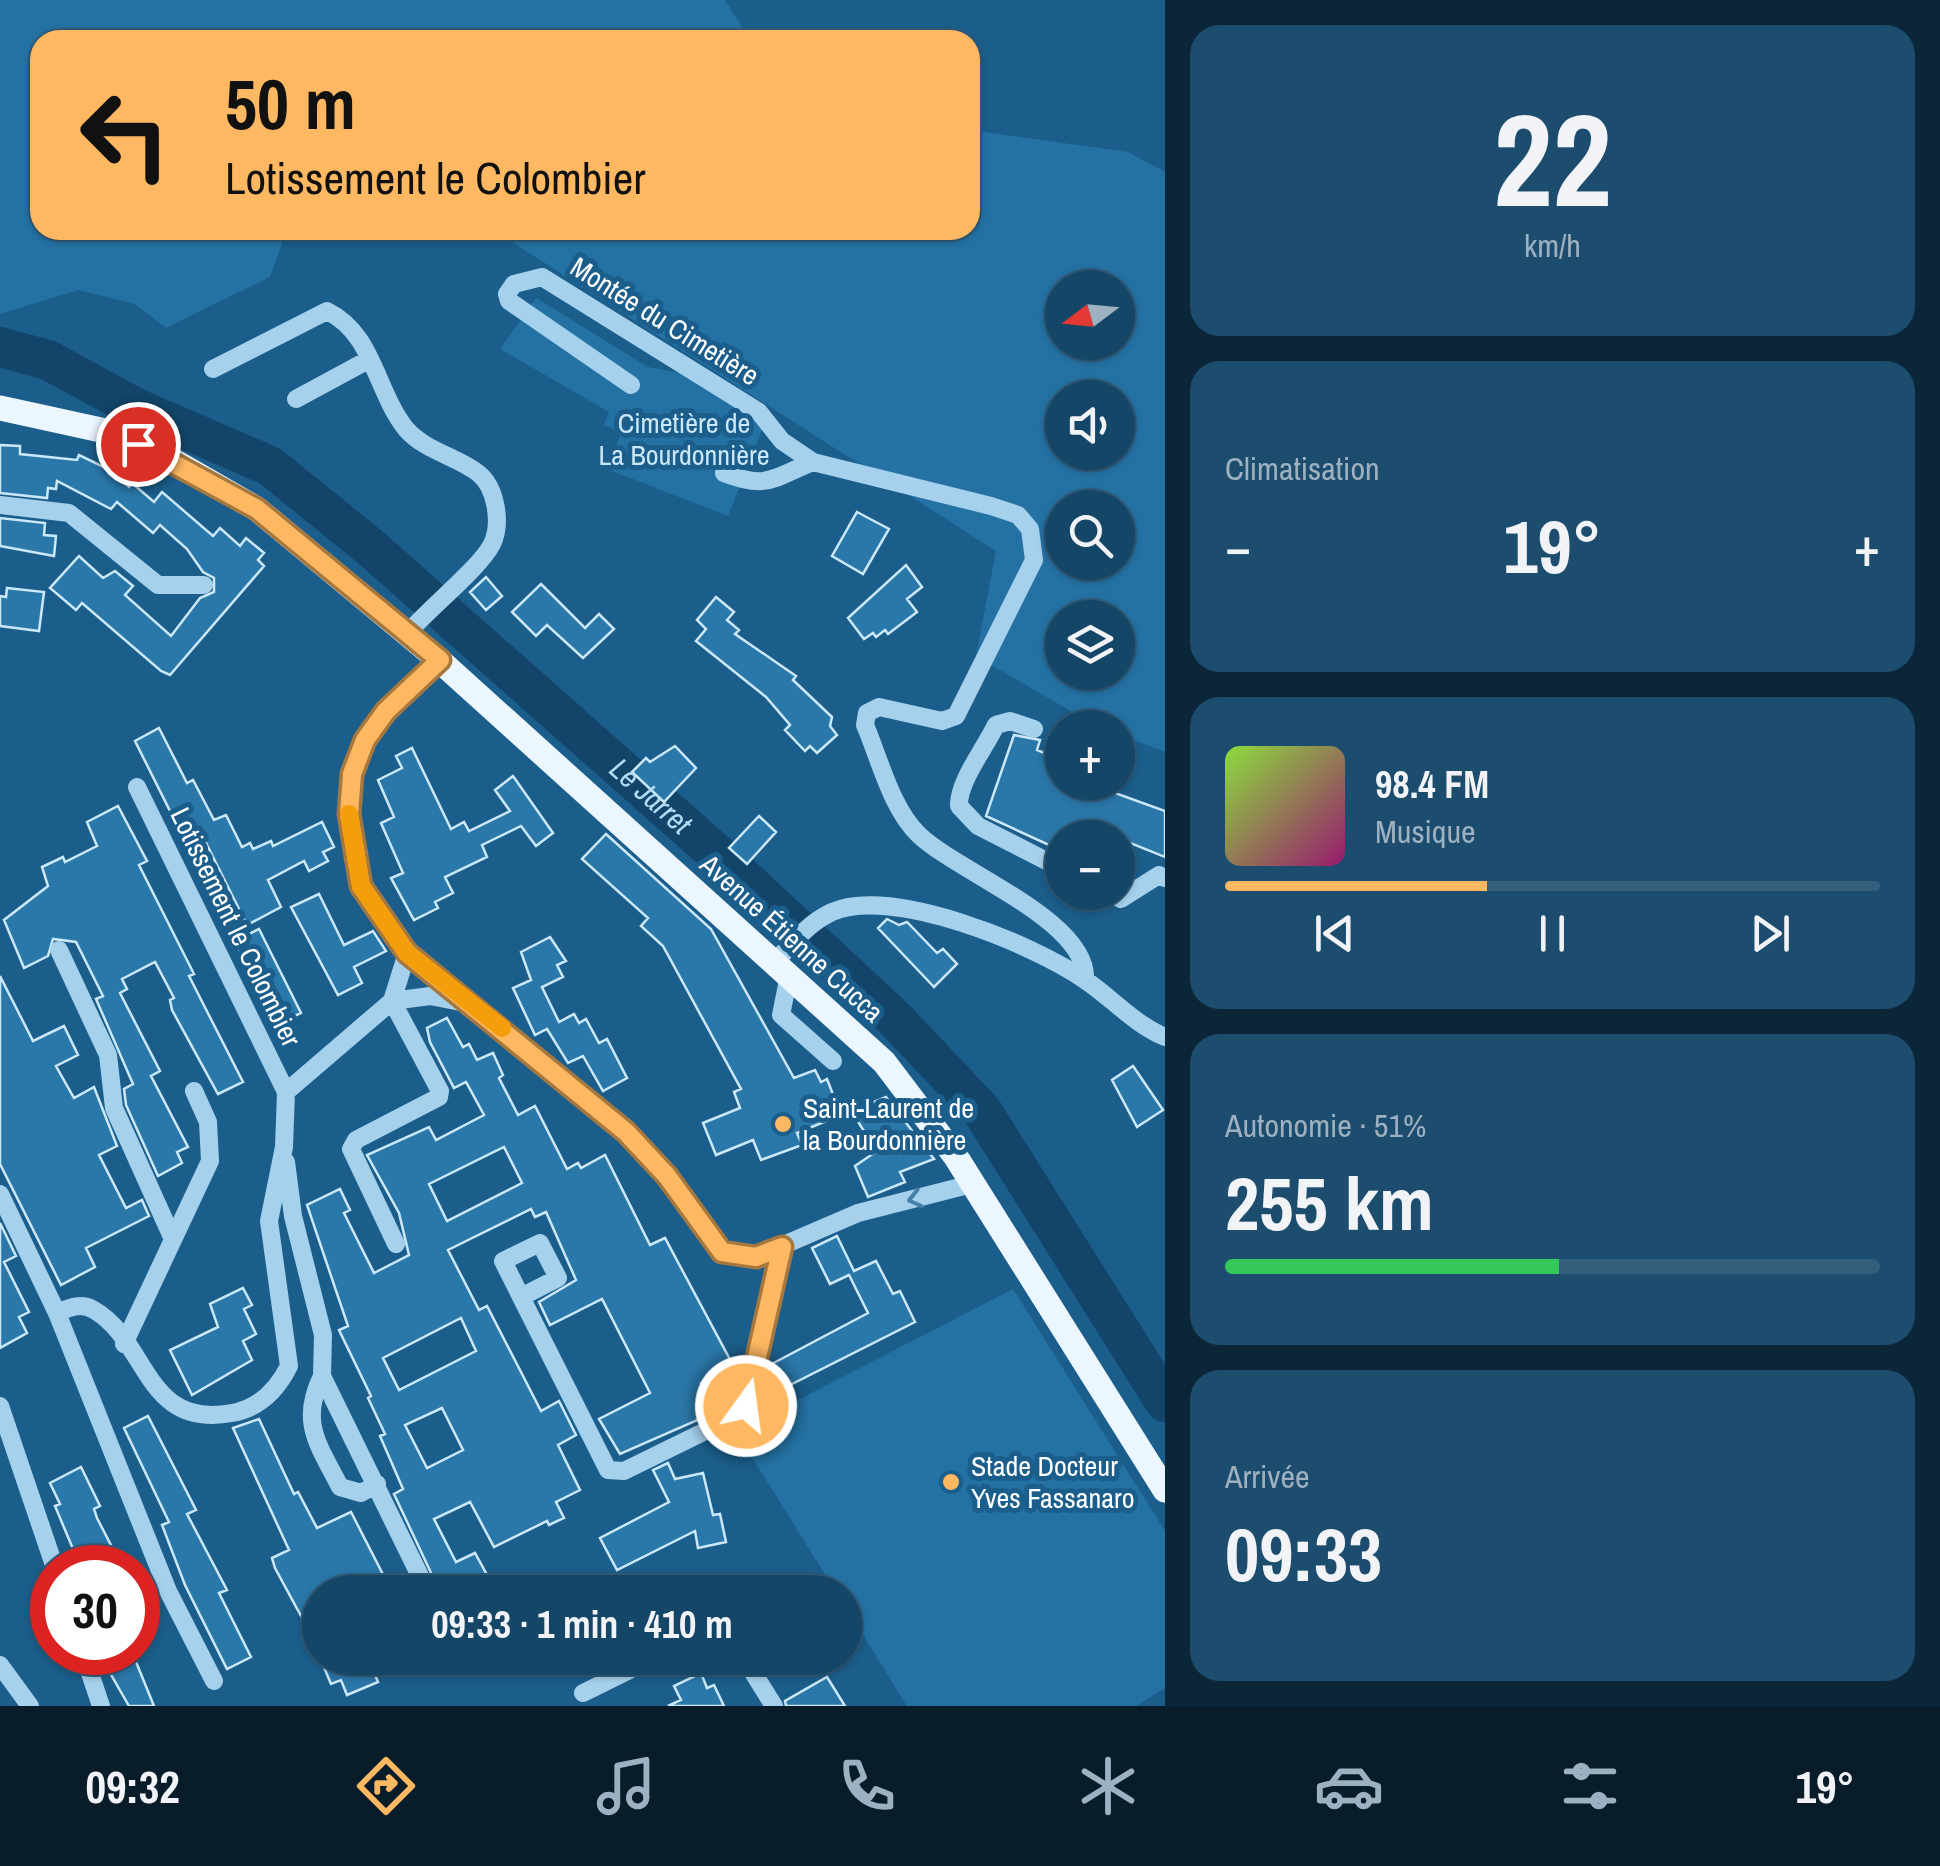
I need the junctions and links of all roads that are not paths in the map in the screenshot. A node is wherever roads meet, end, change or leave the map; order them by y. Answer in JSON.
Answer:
{"nodes":[{"id":1,"x":370,"y":358,"type":"junction"},
{"id":2,"x":213,"y":369,"type":"dead end"},
{"id":3,"x":631,"y":385,"type":"dead end"},
{"id":4,"x":296,"y":399,"type":"dead end"},
{"id":5,"x":0,"y":408,"type":"edge"},
{"id":6,"x":813,"y":462,"type":"junction"},
{"id":7,"x":724,"y":473,"type":"dead end"},
{"id":8,"x":0,"y":505,"type":"edge"},
{"id":9,"x":204,"y":586,"type":"dead end"},
{"id":10,"x":416,"y":624,"type":"junction"},
{"id":11,"x":440,"y":660,"type":"junction"},
{"id":12,"x":1034,"y":729,"type":"dead end"},
{"id":13,"x":137,"y":786,"type":"dead end"},
{"id":14,"x":1045,"y":860,"type":"edge"},
{"id":15,"x":1165,"y":878,"type":"edge"},
{"id":16,"x":1135,"y":890,"type":"edge"},
{"id":17,"x":58,"y":950,"type":"dead end"},
{"id":18,"x":407,"y":953,"type":"junction"},
{"id":19,"x":785,"y":961,"type":"junction"},
{"id":20,"x":1086,"y":980,"type":"junction"},
{"id":21,"x":392,"y":1001,"type":"junction"},
{"id":22,"x":469,"y":1004,"type":"junction"},
{"id":23,"x":1165,"y":1038,"type":"edge"},
{"id":24,"x":833,"y":1062,"type":"dead end"},
{"id":25,"x":194,"y":1091,"type":"dead end"},
{"id":26,"x":286,"y":1092,"type":"junction"},
{"id":27,"x":284,"y":1147,"type":"junction"},
{"id":28,"x":972,"y":1184,"type":"junction"},
{"id":29,"x":0,"y":1194,"type":"edge"},
{"id":30,"x":172,"y":1237,"type":"junction"},
{"id":31,"x":396,"y":1244,"type":"dead end"},
{"id":32,"x":782,"y":1247,"type":"junction"},
{"id":33,"x":521,"y":1297,"type":"dead end"},
{"id":34,"x":57,"y":1313,"type":"junction"},
{"id":35,"x":124,"y":1344,"type":"junction"},
{"id":36,"x":322,"y":1376,"type":"junction"},
{"id":37,"x":0,"y":1406,"type":"edge"},
{"id":38,"x":377,"y":1484,"type":"junction"},
{"id":39,"x":1165,"y":1490,"type":"edge"},
{"id":40,"x":48,"y":1545,"type":"edge"},
{"id":41,"x":420,"y":1575,"type":"edge"},
{"id":42,"x":0,"y":1665,"type":"edge"},
{"id":43,"x":91,"y":1675,"type":"edge"},
{"id":44,"x":620,"y":1675,"type":"edge"},
{"id":45,"x":755,"y":1675,"type":"edge"},
{"id":46,"x":214,"y":1681,"type":"dead end"},
{"id":47,"x":583,"y":1693,"type":"dead end"},
{"id":48,"x":30,"y":1706,"type":"edge"},
{"id":49,"x":101,"y":1706,"type":"edge"},
{"id":50,"x":774,"y":1706,"type":"edge"}],
"edges":[{"from":1,"to":2,"type":"street"},
{"from":1,"to":4,"type":"street"},
{"from":1,"to":10,"type":"street"},
{"from":3,"to":6,"type":"street","name":"Montée du Cimetière"},
{"from":5,"to":10,"type":"main road","name":"Avenue Étienne Cucca"},
{"from":6,"to":7,"type":"street"},
{"from":6,"to":20,"type":"street","name":"Montée du Cimetière"},
{"from":8,"to":9,"type":"street"},
{"from":10,"to":11,"type":"main road","name":"Avenue Étienne Cucca"},
{"from":11,"to":18,"type":"street"},
{"from":11,"to":19,"type":"main road","name":"Avenue Étienne Cucca"},
{"from":12,"to":14,"type":"street"},
{"from":13,"to":26,"type":"street","name":"Lotissement le Colombier"},
{"from":15,"to":16,"type":"street"},
{"from":17,"to":30,"type":"street"},
{"from":18,"to":21,"type":"street"},
{"from":18,"to":22,"type":"street"},
{"from":19,"to":20,"type":"street"},
{"from":19,"to":24,"type":"street"},
{"from":19,"to":28,"type":"main road","name":"Avenue Étienne Cucca"},
{"from":20,"to":23,"type":"street"},
{"from":21,"to":22,"type":"street"},
{"from":21,"to":26,"type":"street","name":"Lotissement le Colombier"},
{"from":21,"to":31,"type":"street"},
{"from":22,"to":32,"type":"street"},
{"from":25,"to":30,"type":"street"},
{"from":26,"to":27,"type":"street","name":"Lotissement le Colombier"},
{"from":27,"to":35,"type":"street","name":"Lotissement le Colombier"},
{"from":27,"to":36,"type":"street"},
{"from":28,"to":32,"type":"street","one_way":true},
{"from":28,"to":39,"type":"main road","name":"Avenue Étienne Cucca"},
{"from":29,"to":34,"type":"street"},
{"from":30,"to":35,"type":"street"},
{"from":32,"to":33,"type":"street"},
{"from":34,"to":35,"type":"street","name":"Lotissement le Colombier"},
{"from":34,"to":46,"type":"street"},
{"from":36,"to":38,"type":"street"},
{"from":36,"to":38,"type":"street"},
{"from":37,"to":40,"type":"street"},
{"from":38,"to":41,"type":"street"},
{"from":42,"to":48,"type":"street"},
{"from":43,"to":49,"type":"street"},
{"from":44,"to":47,"type":"street"},
{"from":45,"to":50,"type":"street"}]}
